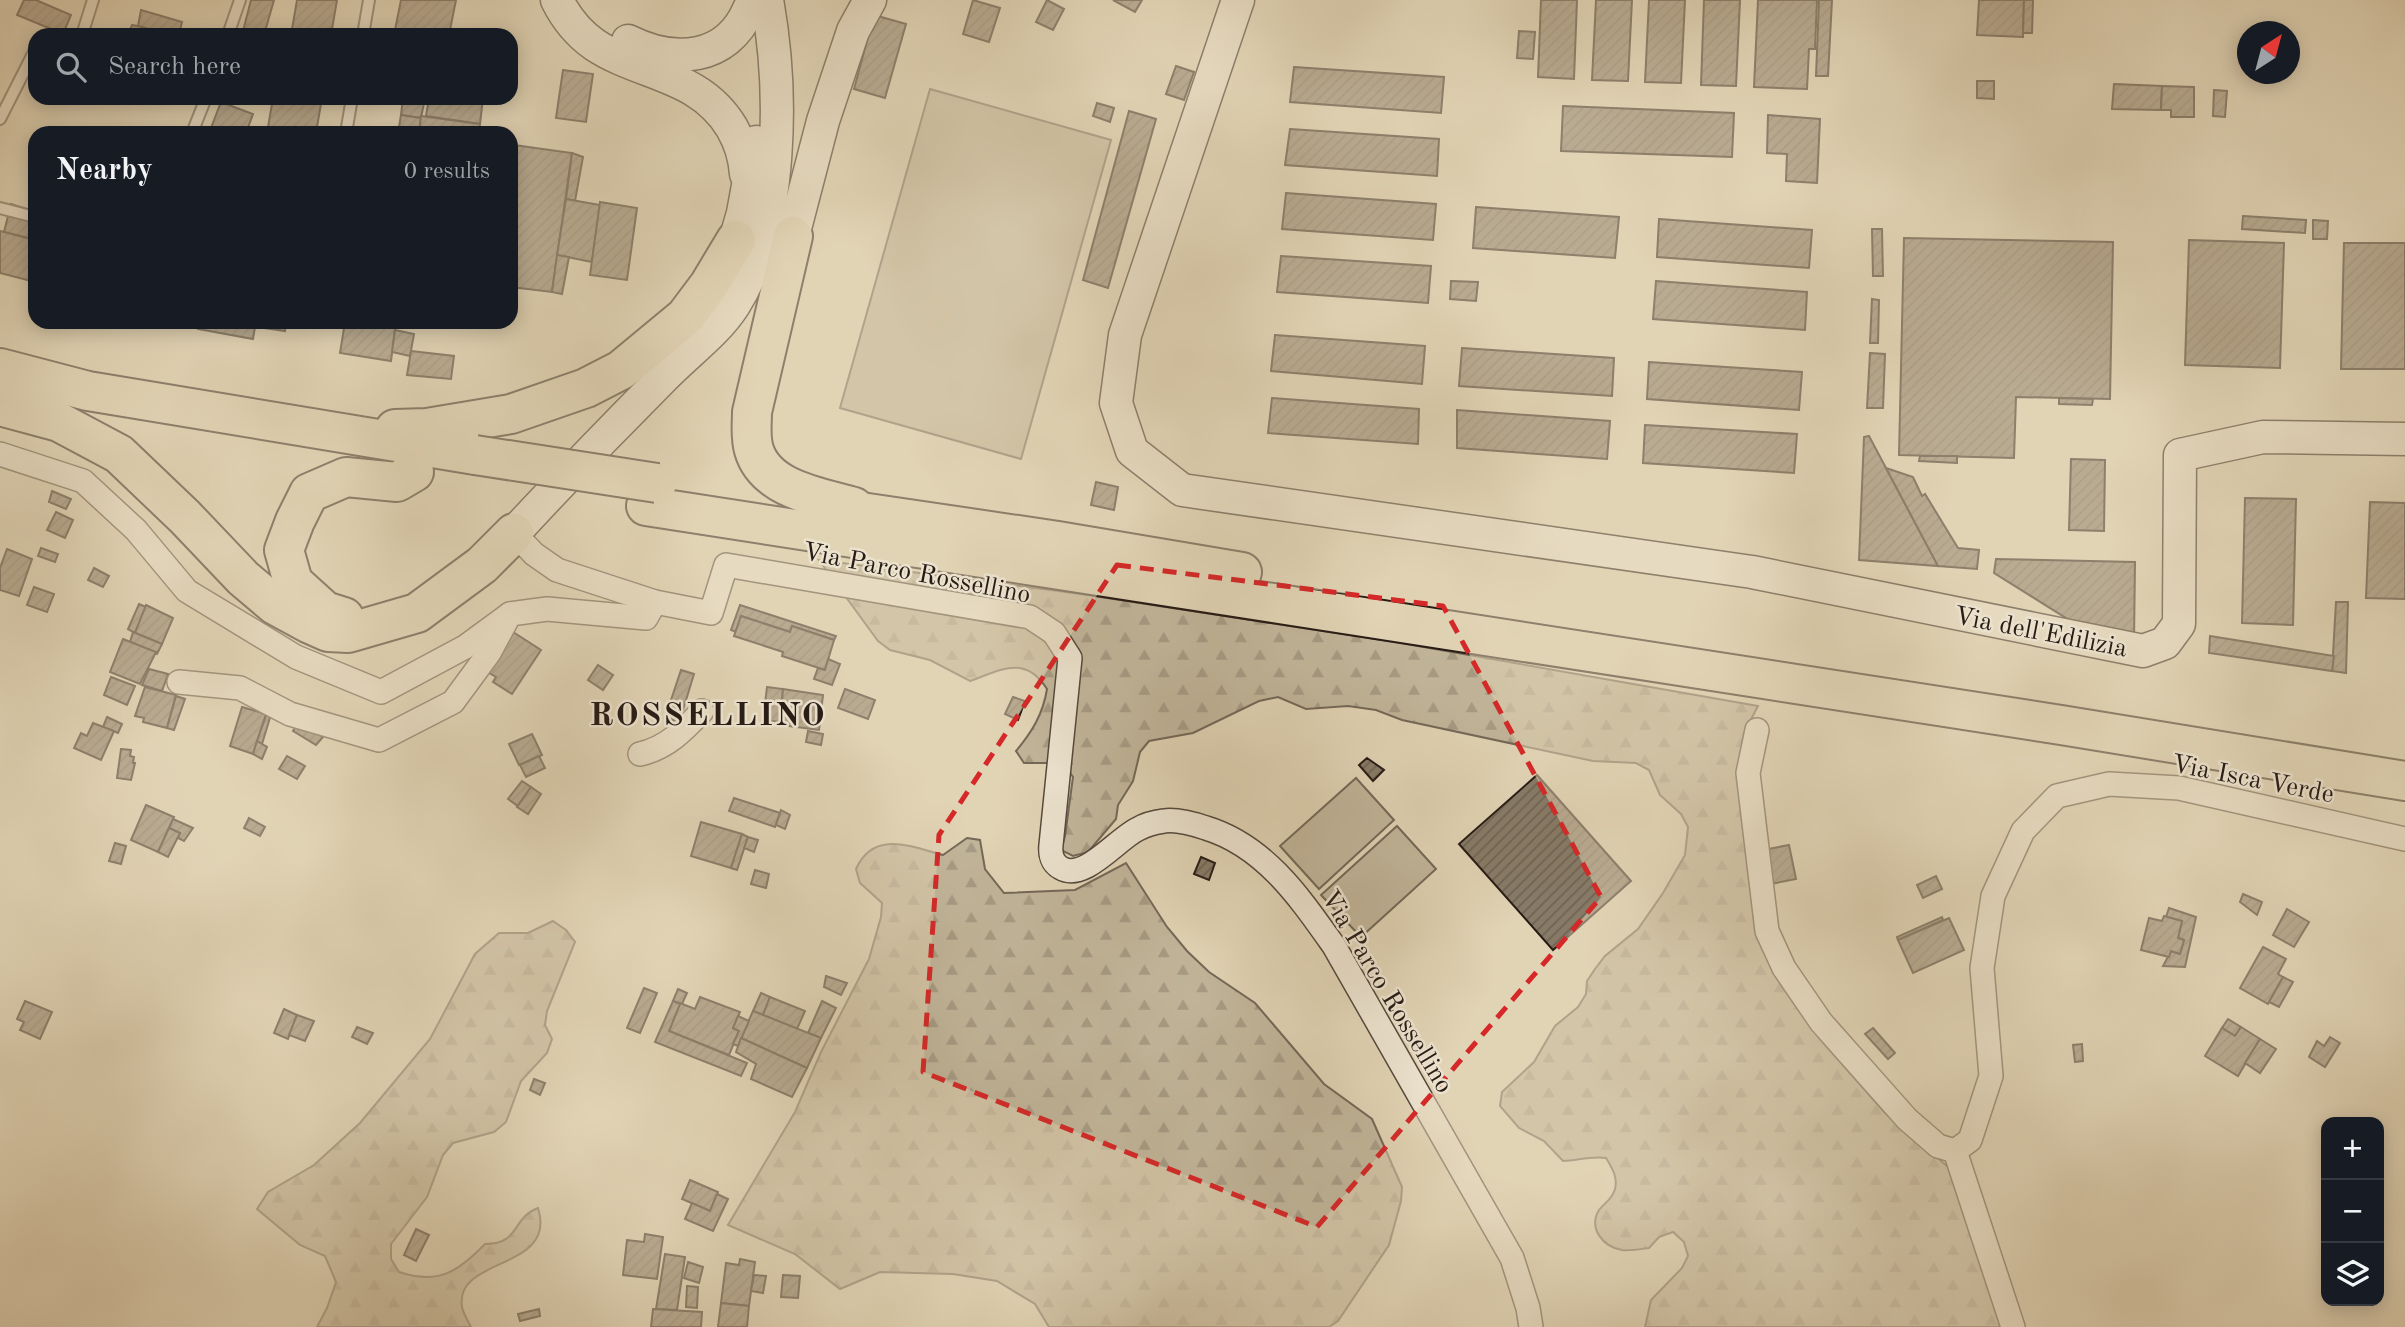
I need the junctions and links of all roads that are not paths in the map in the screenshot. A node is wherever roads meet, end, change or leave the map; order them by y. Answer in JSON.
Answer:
{"nodes":[{"id":1,"x":93,"y":0,"type":"edge"},
{"id":2,"x":240,"y":0,"type":"edge"},
{"id":3,"x":369,"y":0,"type":"edge"},
{"id":4,"x":557,"y":0,"type":"edge"},
{"id":5,"x":580,"y":0,"type":"edge"},
{"id":6,"x":870,"y":0,"type":"edge"},
{"id":7,"x":1238,"y":0,"type":"edge"},
{"id":8,"x":758,"y":5,"type":"edge"},
{"id":9,"x":84,"y":28,"type":"edge"},
{"id":10,"x":230,"y":28,"type":"edge"},
{"id":11,"x":364,"y":28,"type":"edge"},
{"id":12,"x":28,"y":64,"type":"edge"},
{"id":13,"x":203,"y":105,"type":"edge"},
{"id":14,"x":351,"y":105,"type":"edge"},
{"id":15,"x":0,"y":119,"type":"edge"},
{"id":16,"x":195,"y":126,"type":"edge"},
{"id":17,"x":347,"y":126,"type":"edge"},
{"id":18,"x":745,"y":201,"type":"junction"},
{"id":19,"x":0,"y":208,"type":"edge"},
{"id":20,"x":28,"y":214,"type":"edge"},
{"id":21,"x":764,"y":236,"type":"junction"},
{"id":22,"x":0,"y":368,"type":"edge"},
{"id":23,"x":0,"y":388,"type":"edge"},
{"id":24,"x":0,"y":406,"type":"edge"},
{"id":25,"x":325,"y":432,"type":"junction"},
{"id":26,"x":2405,"y":439,"type":"edge"},
{"id":27,"x":0,"y":454,"type":"edge"},
{"id":28,"x":470,"y":467,"type":"junction"},
{"id":29,"x":414,"y":472,"type":"junction"},
{"id":30,"x":651,"y":494,"type":"junction"},
{"id":31,"x":880,"y":514,"type":"junction"},
{"id":32,"x":514,"y":533,"type":"junction"},
{"id":33,"x":654,"y":602,"type":"junction"},
{"id":34,"x":510,"y":614,"type":"junction"},
{"id":35,"x":372,"y":627,"type":"junction"},
{"id":36,"x":179,"y":682,"type":"dead end"},
{"id":37,"x":702,"y":711,"type":"dead end"},
{"id":38,"x":1757,"y":730,"type":"dead end"},
{"id":39,"x":640,"y":754,"type":"dead end"},
{"id":40,"x":2405,"y":758,"type":"edge"},
{"id":41,"x":2405,"y":781,"type":"edge"},
{"id":42,"x":2405,"y":839,"type":"edge"},
{"id":43,"x":1955,"y":1151,"type":"junction"},
{"id":44,"x":1531,"y":1327,"type":"edge"},
{"id":45,"x":2013,"y":1327,"type":"edge"}],
"edges":[{"from":1,"to":9,"type":"lane"},
{"from":2,"to":10,"type":"lane"},
{"from":3,"to":11,"type":"lane"},
{"from":4,"to":18,"type":"street"},
{"from":5,"to":8,"type":"street"},
{"from":6,"to":21,"type":"street"},
{"from":7,"to":26,"type":"street","name":"Via dell'Edilizia"},
{"from":8,"to":18,"type":"street"},
{"from":8,"to":21,"type":"street"},
{"from":12,"to":15,"type":"lane"},
{"from":13,"to":16,"type":"lane"},
{"from":14,"to":17,"type":"lane"},
{"from":18,"to":21,"type":"street"},
{"from":19,"to":20,"type":"lane"},
{"from":21,"to":25,"type":"highway"},
{"from":21,"to":31,"type":"highway"},
{"from":21,"to":32,"type":"street"},
{"from":22,"to":25,"type":"highway"},
{"from":23,"to":29,"type":"highway"},
{"from":24,"to":35,"type":"highway"},
{"from":25,"to":28,"type":"highway"},
{"from":27,"to":34,"type":"street"},
{"from":28,"to":29,"type":"highway"},
{"from":28,"to":30,"type":"highway","bridge":true},
{"from":29,"to":35,"type":"highway"},
{"from":30,"to":31,"type":"highway"},
{"from":30,"to":41,"type":"highway"},
{"from":31,"to":40,"type":"highway"},
{"from":32,"to":33,"type":"street"},
{"from":32,"to":35,"type":"highway"},
{"from":33,"to":34,"type":"street"},
{"from":33,"to":44,"type":"street","name":"Via Parco Rossellino"},
{"from":34,"to":36,"type":"street"},
{"from":37,"to":39,"type":"street"},
{"from":38,"to":43,"type":"street"},
{"from":42,"to":43,"type":"street","name":"Via Isca Verde"},
{"from":43,"to":45,"type":"street"}]}
